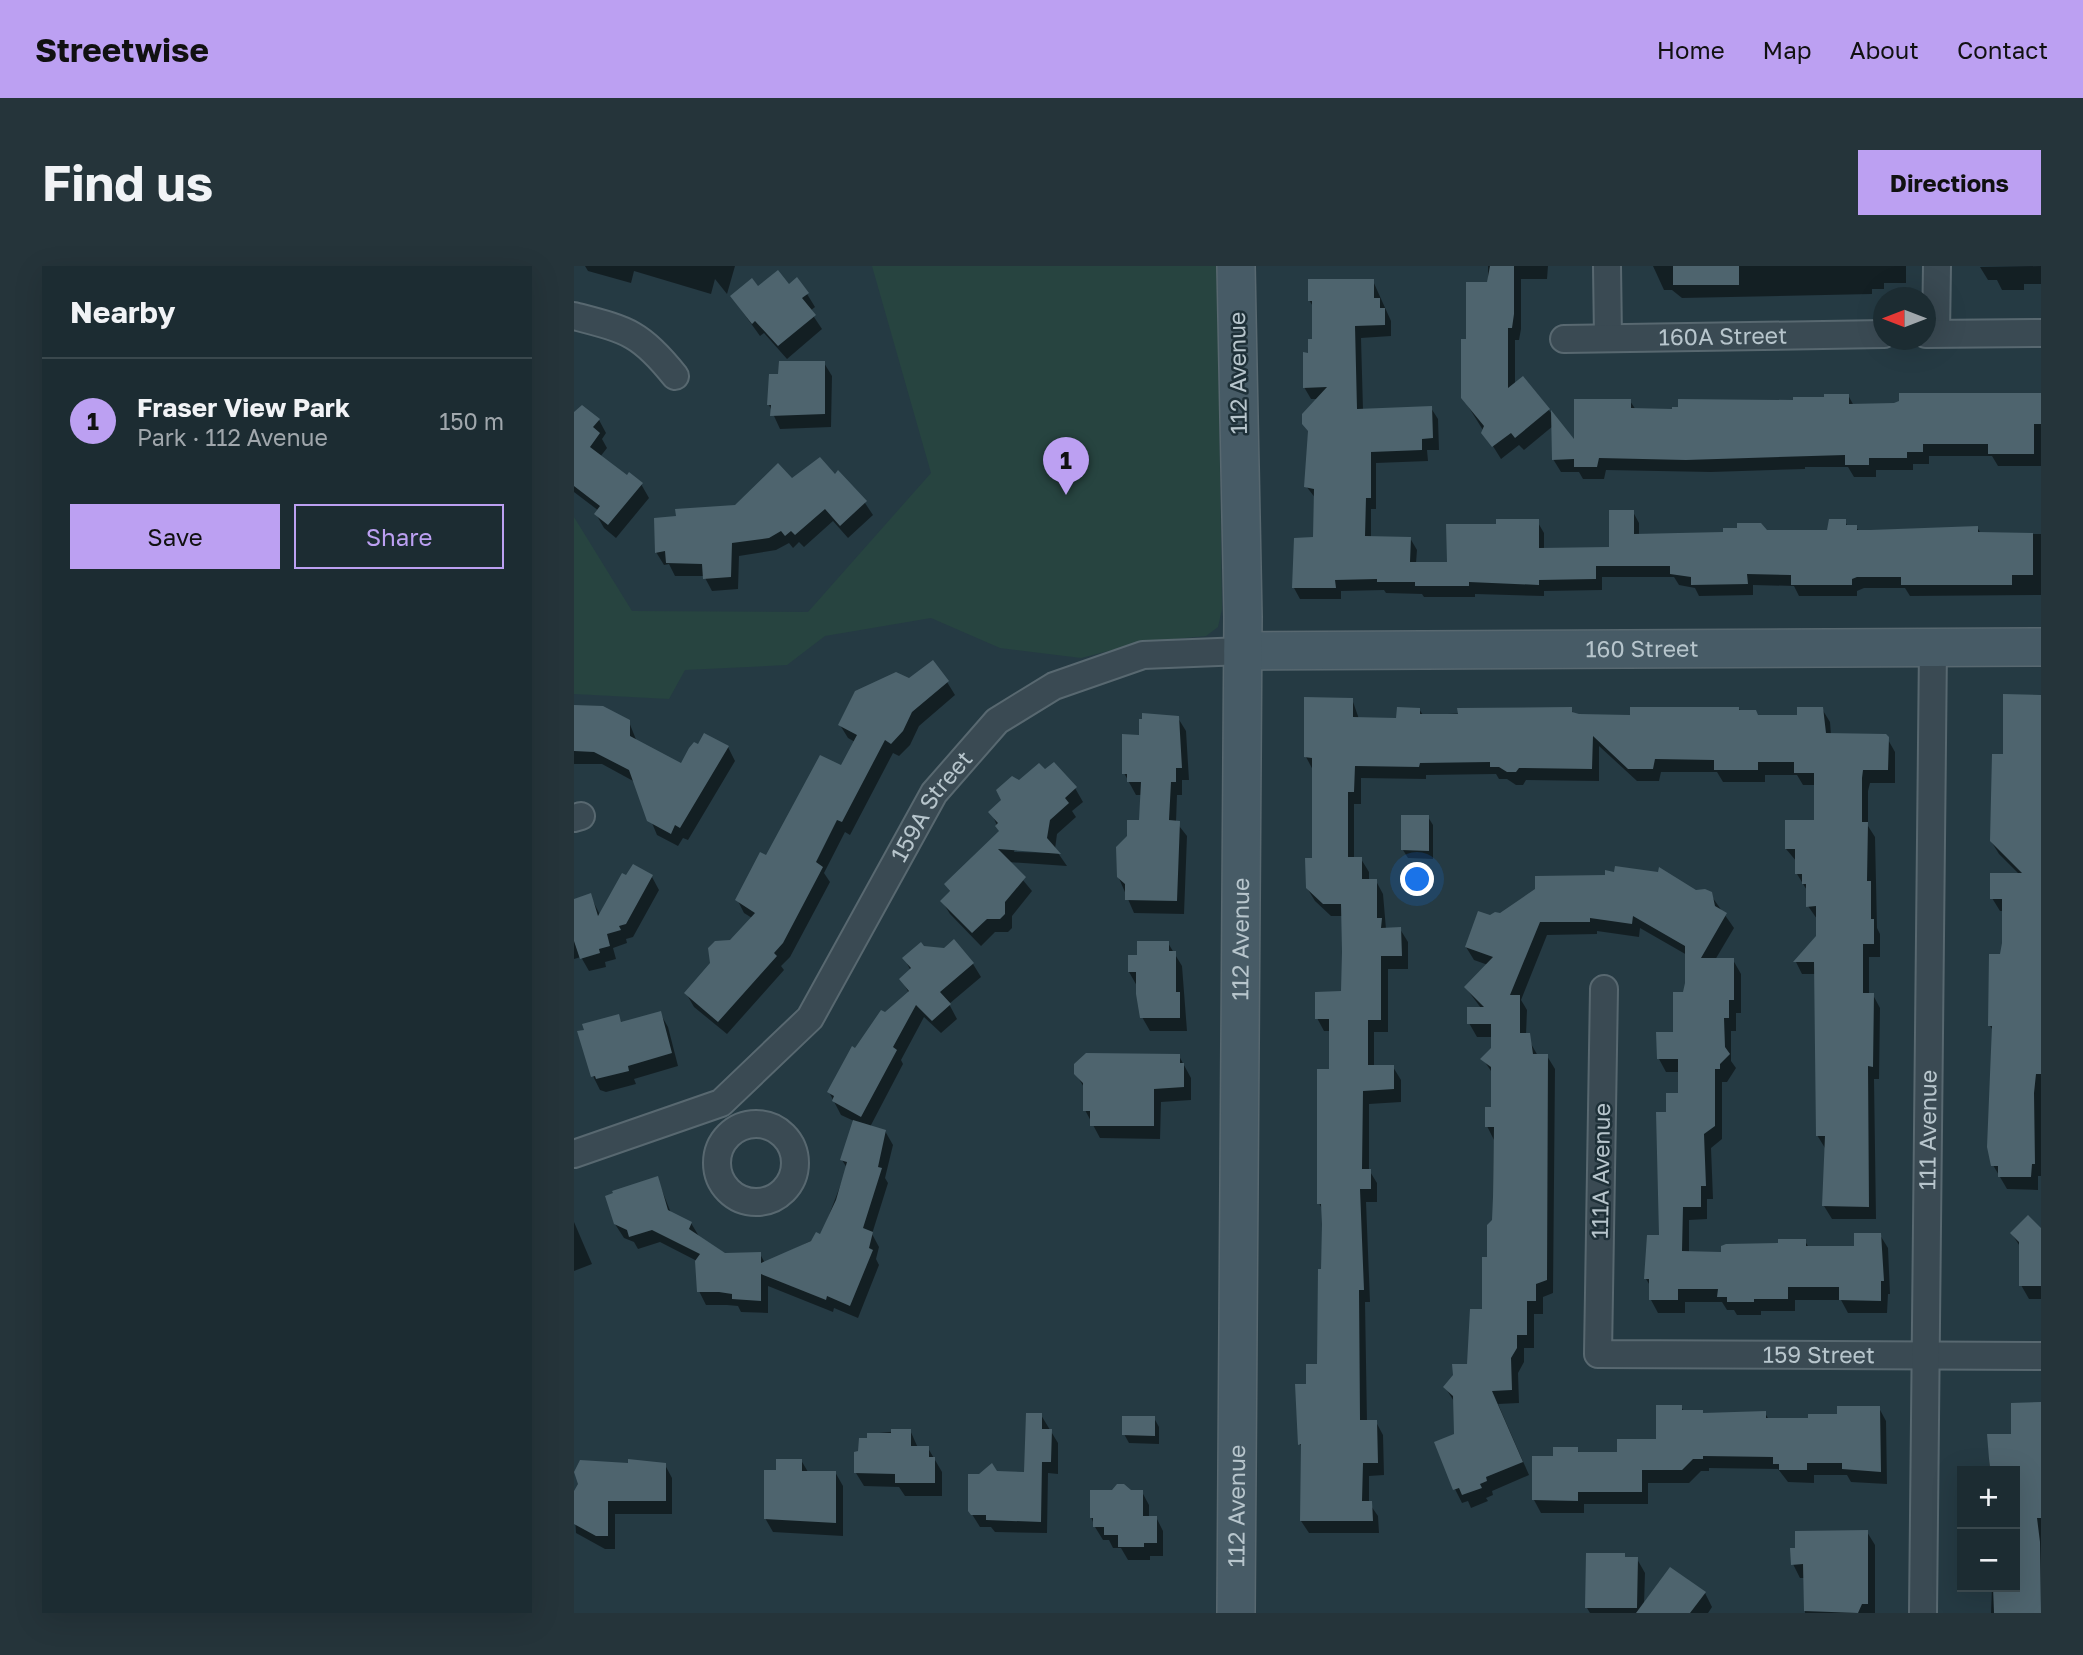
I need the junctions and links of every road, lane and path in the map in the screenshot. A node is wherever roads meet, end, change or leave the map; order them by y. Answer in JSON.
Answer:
{"nodes":[{"id":1,"x":1236,"y":266,"type":"edge"},
{"id":2,"x":1607,"y":266,"type":"edge"},
{"id":3,"x":1937,"y":266,"type":"edge"},
{"id":4,"x":1935,"y":287,"type":"edge"},
{"id":5,"x":574,"y":316,"type":"edge"},
{"id":6,"x":1936,"y":333,"type":"edge"},
{"id":7,"x":2041,"y":333,"type":"edge"},
{"id":8,"x":1873,"y":334,"type":"edge"},
{"id":9,"x":1608,"y":338,"type":"junction"},
{"id":10,"x":1564,"y":339,"type":"dead end"},
{"id":11,"x":675,"y":376,"type":"dead end"},
{"id":12,"x":1933,"y":647,"type":"junction"},
{"id":13,"x":2041,"y":647,"type":"edge"},
{"id":14,"x":1242,"y":651,"type":"junction"},
{"id":15,"x":1604,"y":989,"type":"dead end"},
{"id":16,"x":721,"y":1103,"type":"junction"},
{"id":17,"x":732,"y":1132,"type":"dead end"},
{"id":18,"x":574,"y":1154,"type":"edge"},
{"id":19,"x":1598,"y":1354,"type":"joint"},
{"id":20,"x":1925,"y":1356,"type":"junction"},
{"id":21,"x":2041,"y":1356,"type":"edge"},
{"id":22,"x":1236,"y":1613,"type":"edge"},
{"id":23,"x":1923,"y":1613,"type":"edge"}],
"edges":[{"from":1,"to":14,"type":"street","name":"112 Avenue"},
{"from":2,"to":9,"type":"street"},
{"from":3,"to":4,"type":"street"},
{"from":5,"to":11,"type":"street"},
{"from":6,"to":7,"type":"street"},
{"from":8,"to":9,"type":"street","name":"160A Street"},
{"from":9,"to":10,"type":"street","name":"160A Street"},
{"from":12,"to":13,"type":"street","name":"160 Street"},
{"from":12,"to":14,"type":"street","name":"160 Street"},
{"from":12,"to":20,"type":"street","name":"111 Avenue"},
{"from":14,"to":16,"type":"street","name":"159A Street"},
{"from":14,"to":22,"type":"street","name":"112 Avenue"},
{"from":15,"to":19,"type":"street","name":"111A Avenue"},
{"from":16,"to":17,"type":"street"},
{"from":16,"to":18,"type":"street","name":"159A Street"},
{"from":19,"to":20,"type":"street","name":"159 Street"},
{"from":20,"to":21,"type":"street","name":"159 Street"},
{"from":20,"to":23,"type":"street","name":"111 Avenue"}]}
